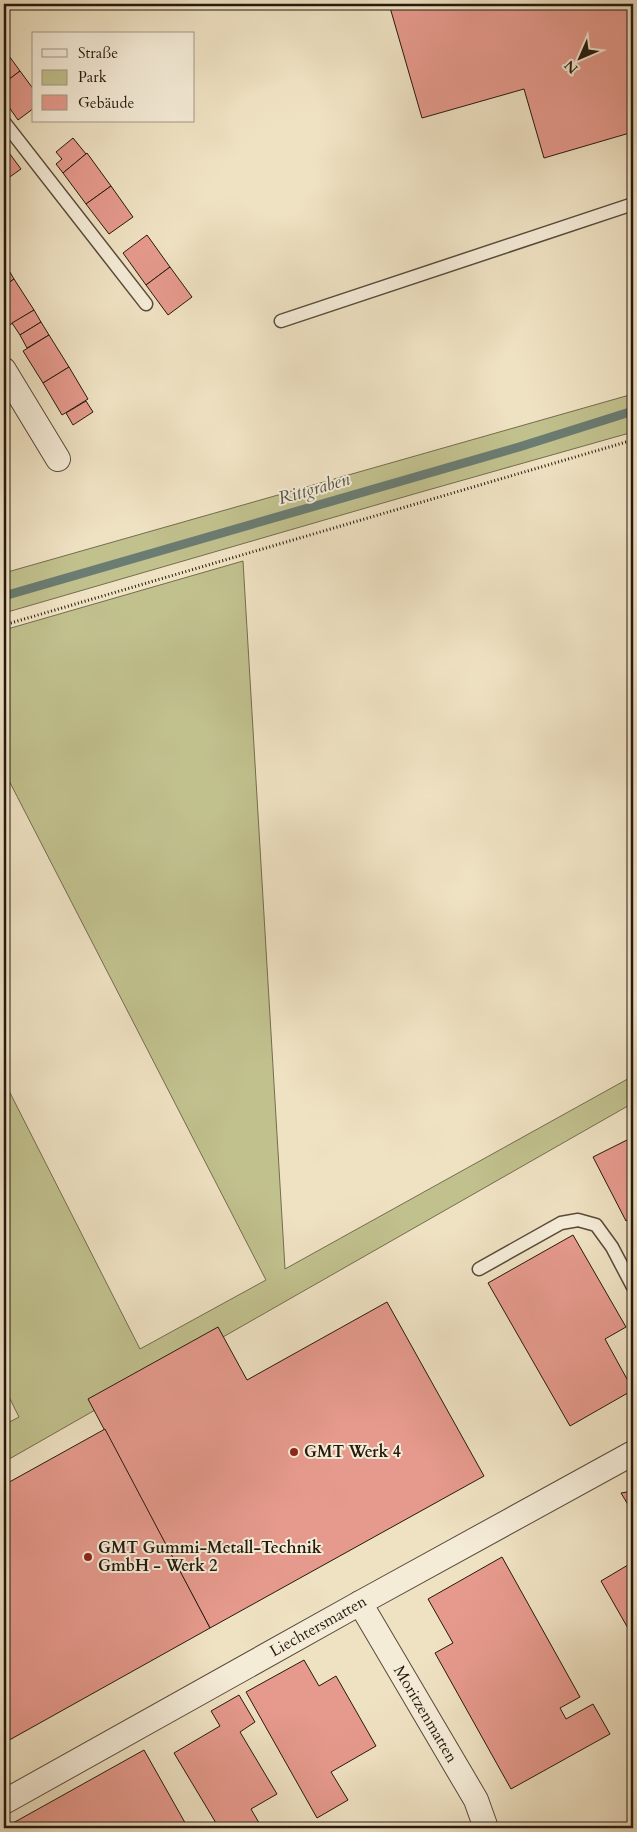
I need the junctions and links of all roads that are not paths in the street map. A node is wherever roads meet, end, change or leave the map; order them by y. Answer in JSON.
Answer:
{"nodes":[{"id":1,"x":4,"y":122,"type":"edge"},
{"id":2,"x":633,"y":204,"type":"edge"},
{"id":3,"x":146,"y":304,"type":"dead end"},
{"id":4,"x":281,"y":321,"type":"dead end"},
{"id":5,"x":4,"y":370,"type":"edge"},
{"id":6,"x":58,"y":459,"type":"dead end"},
{"id":7,"x":479,"y":1269,"type":"dead end"},
{"id":8,"x":633,"y":1287,"type":"edge"},
{"id":9,"x":633,"y":1453,"type":"edge"},
{"id":10,"x":360,"y":1603,"type":"junction"},
{"id":11,"x":4,"y":1802,"type":"edge"},
{"id":12,"x":486,"y":1828,"type":"edge"}],
"edges":[{"from":1,"to":3,"type":"lane"},
{"from":2,"to":4,"type":"lane"},
{"from":5,"to":6,"type":"street"},
{"from":7,"to":8,"type":"lane"},
{"from":9,"to":10,"type":"street","name":"Liechtersmatten"},
{"from":10,"to":11,"type":"street","name":"Liechtersmatten"},
{"from":10,"to":12,"type":"street","name":"Moritzenmatten"}]}
